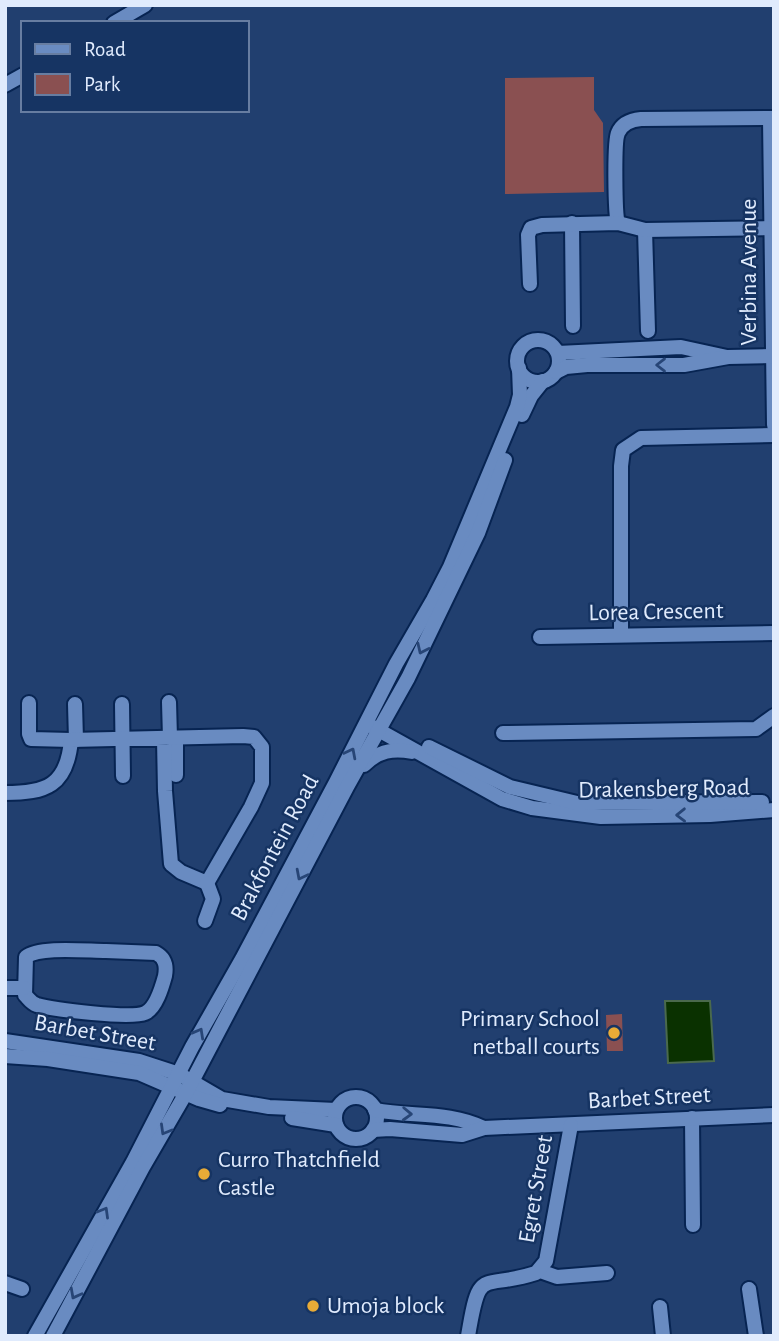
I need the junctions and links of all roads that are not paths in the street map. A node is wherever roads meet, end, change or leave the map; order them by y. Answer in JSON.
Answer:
{"nodes":[{"id":1,"x":145,"y":5,"type":"edge"},
{"id":2,"x":117,"y":21,"type":"edge"},
{"id":3,"x":21,"y":76,"type":"edge"},
{"id":4,"x":5,"y":85,"type":"edge"},
{"id":5,"x":772,"y":118,"type":"edge"},
{"id":6,"x":572,"y":223,"type":"junction"},
{"id":7,"x":618,"y":223,"type":"junction"},
{"id":8,"x":773,"y":228,"type":"edge"},
{"id":9,"x":645,"y":230,"type":"junction"},
{"id":10,"x":530,"y":284,"type":"dead end"},
{"id":11,"x":573,"y":326,"type":"dead end"},
{"id":12,"x":648,"y":331,"type":"dead end"},
{"id":13,"x":558,"y":353,"type":"junction"},
{"id":14,"x":773,"y":356,"type":"edge"},
{"id":15,"x":728,"y":357,"type":"junction"},
{"id":16,"x":519,"y":368,"type":"junction"},
{"id":17,"x":550,"y":377,"type":"junction"},
{"id":18,"x":774,"y":425,"type":"edge"},
{"id":19,"x":774,"y":435,"type":"edge"},
{"id":20,"x":463,"y":552,"type":"junction"},
{"id":21,"x":774,"y":633,"type":"edge"},
{"id":22,"x":621,"y":635,"type":"junction"},
{"id":23,"x":540,"y":637,"type":"dead end"},
{"id":24,"x":169,"y":702,"type":"dead end"},
{"id":25,"x":29,"y":703,"type":"dead end"},
{"id":26,"x":75,"y":704,"type":"dead end"},
{"id":27,"x":122,"y":704,"type":"dead end"},
{"id":28,"x":774,"y":716,"type":"edge"},
{"id":29,"x":368,"y":720,"type":"junction"},
{"id":30,"x":382,"y":728,"type":"junction"},
{"id":31,"x":503,"y":733,"type":"dead end"},
{"id":32,"x":170,"y":738,"type":"junction"},
{"id":33,"x":123,"y":739,"type":"junction"},
{"id":34,"x":74,"y":740,"type":"junction"},
{"id":35,"x":427,"y":755,"type":"junction"},
{"id":36,"x":176,"y":775,"type":"dead end"},
{"id":37,"x":123,"y":776,"type":"dead end"},
{"id":38,"x":348,"y":785,"type":"junction"},
{"id":39,"x":5,"y":793,"type":"edge"},
{"id":40,"x":774,"y":801,"type":"edge"},
{"id":41,"x":774,"y":810,"type":"edge"},
{"id":42,"x":207,"y":883,"type":"junction"},
{"id":43,"x":205,"y":921,"type":"dead end"},
{"id":44,"x":5,"y":988,"type":"edge"},
{"id":45,"x":24,"y":988,"type":"junction"},
{"id":46,"x":7,"y":1048,"type":"edge"},
{"id":47,"x":176,"y":1080,"type":"junction"},
{"id":48,"x":189,"y":1087,"type":"junction"},
{"id":49,"x":375,"y":1110,"type":"junction"},
{"id":50,"x":774,"y":1115,"type":"edge"},
{"id":51,"x":336,"y":1118,"type":"junction"},
{"id":52,"x":692,"y":1118,"type":"junction"},
{"id":53,"x":570,"y":1125,"type":"junction"},
{"id":54,"x":484,"y":1128,"type":"junction"},
{"id":55,"x":373,"y":1130,"type":"junction"},
{"id":56,"x":693,"y":1225,"type":"dead end"},
{"id":57,"x":540,"y":1270,"type":"junction"},
{"id":58,"x":607,"y":1273,"type":"dead end"},
{"id":59,"x":5,"y":1283,"type":"edge"},
{"id":60,"x":22,"y":1289,"type":"dead end"},
{"id":61,"x":749,"y":1289,"type":"dead end"},
{"id":62,"x":660,"y":1307,"type":"dead end"},
{"id":63,"x":35,"y":1336,"type":"edge"},
{"id":64,"x":53,"y":1336,"type":"edge"},
{"id":65,"x":468,"y":1336,"type":"edge"},
{"id":66,"x":663,"y":1336,"type":"edge"},
{"id":67,"x":755,"y":1336,"type":"edge"}],
"edges":[{"from":1,"to":2,"type":"street"},
{"from":3,"to":4,"type":"street"},
{"from":5,"to":7,"type":"street"},
{"from":5,"to":8,"type":"street","name":"Verbina Avenue"},
{"from":6,"to":7,"type":"street"},
{"from":6,"to":10,"type":"street"},
{"from":6,"to":11,"type":"street"},
{"from":7,"to":9,"type":"street"},
{"from":8,"to":9,"type":"street"},
{"from":8,"to":14,"type":"street","name":"Verbina Avenue"},
{"from":9,"to":12,"type":"street"},
{"from":13,"to":15,"type":"street"},
{"from":13,"to":16,"type":"street"},
{"from":13,"to":17,"type":"street"},
{"from":14,"to":15,"type":"street"},
{"from":14,"to":18,"type":"street","name":"Verbina Avenue"},
{"from":15,"to":17,"type":"street","one_way":true},
{"from":16,"to":17,"type":"street"},
{"from":16,"to":20,"type":"street","name":"Brakfontein Road"},
{"from":17,"to":20,"type":"street","name":"Brakfontein Road"},
{"from":19,"to":22,"type":"street"},
{"from":20,"to":29,"type":"street","name":"Brakfontein Road"},
{"from":20,"to":30,"type":"street","name":"Brakfontein Road","one_way":true},
{"from":21,"to":22,"type":"street","name":"Lorea Crescent"},
{"from":22,"to":23,"type":"street","name":"Lorea Crescent"},
{"from":24,"to":32,"type":"street"},
{"from":25,"to":34,"type":"street"},
{"from":26,"to":34,"type":"street"},
{"from":27,"to":33,"type":"street"},
{"from":28,"to":31,"type":"street"},
{"from":29,"to":30,"type":"street","name":"Drakensberg Road"},
{"from":47,"to":29,"type":"street","name":"Brakfontein Road","one_way":true},
{"from":30,"to":35,"type":"street","name":"Drakensberg Road"},
{"from":30,"to":38,"type":"street","name":"Brakfontein Road"},
{"from":30,"to":40,"type":"street","name":"Drakensberg Road"},
{"from":32,"to":33,"type":"street"},
{"from":32,"to":36,"type":"street"},
{"from":32,"to":42,"type":"street"},
{"from":32,"to":42,"type":"street"},
{"from":33,"to":34,"type":"street"},
{"from":33,"to":37,"type":"street"},
{"from":34,"to":39,"type":"street"},
{"from":35,"to":38,"type":"street"},
{"from":41,"to":35,"type":"street","name":"Drakensberg Road","one_way":true},
{"from":38,"to":48,"type":"street","name":"Brakfontein Road","one_way":true},
{"from":42,"to":43,"type":"street"},
{"from":44,"to":45,"type":"street"},
{"from":45,"to":45,"type":"street"},
{"from":46,"to":47,"type":"street","name":"Barbet Street"},
{"from":47,"to":48,"type":"street","name":"Barbet Street"},
{"from":63,"to":47,"type":"street","name":"Brakfontein Road","one_way":true},
{"from":48,"to":51,"type":"street","name":"Barbet Street"},
{"from":48,"to":64,"type":"street","name":"Brakfontein Road","one_way":true},
{"from":49,"to":51,"type":"street"},
{"from":49,"to":54,"type":"street","name":"Barbet Street","one_way":true},
{"from":49,"to":55,"type":"street"},
{"from":50,"to":52,"type":"street","name":"Barbet Street"},
{"from":51,"to":55,"type":"street"},
{"from":52,"to":53,"type":"street","name":"Barbet Street"},
{"from":52,"to":56,"type":"street"},
{"from":53,"to":54,"type":"street","name":"Barbet Street"},
{"from":53,"to":57,"type":"street","name":"Egret Street"},
{"from":54,"to":55,"type":"street","name":"Barbet Street"},
{"from":57,"to":58,"type":"street"},
{"from":57,"to":65,"type":"street","name":"Egret Street"},
{"from":59,"to":60,"type":"street"},
{"from":61,"to":67,"type":"street"},
{"from":62,"to":66,"type":"street"}]}
